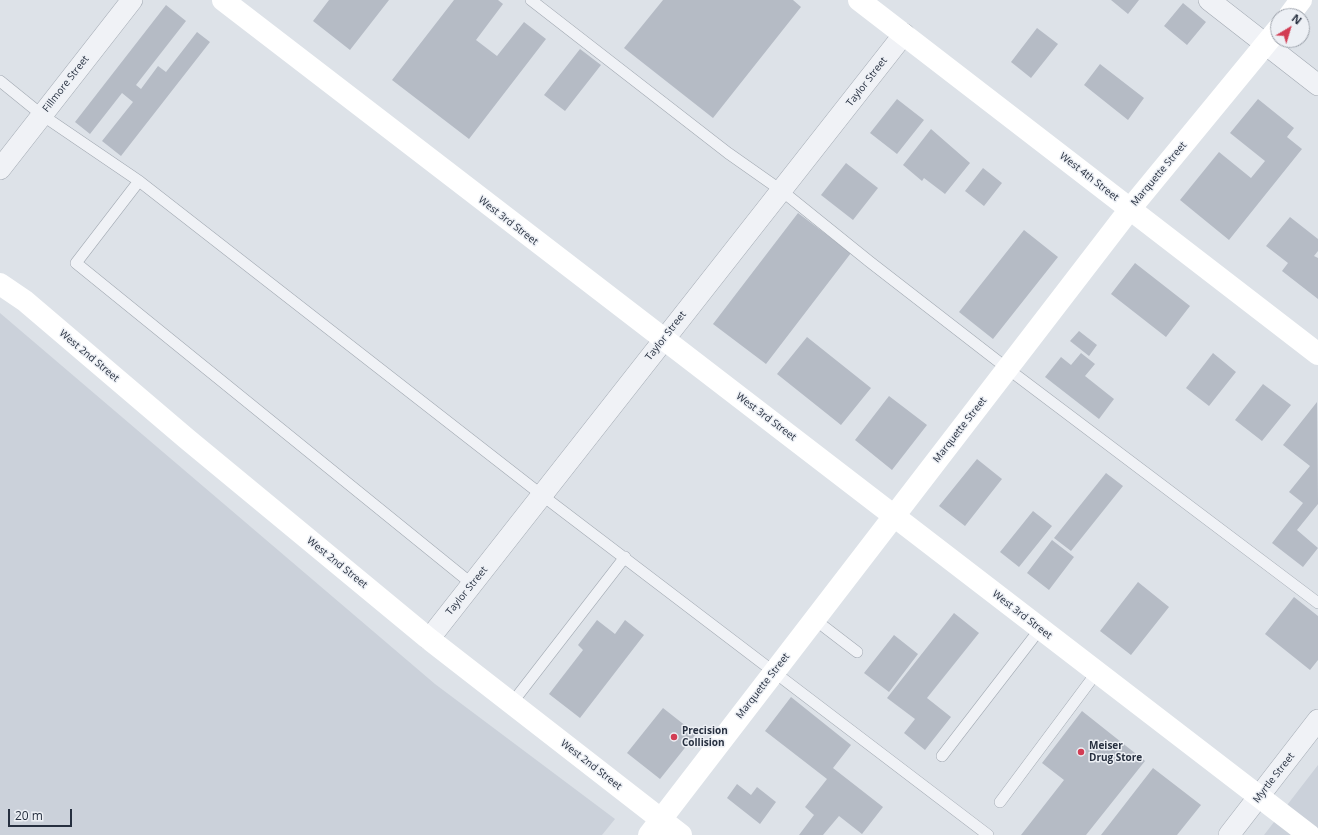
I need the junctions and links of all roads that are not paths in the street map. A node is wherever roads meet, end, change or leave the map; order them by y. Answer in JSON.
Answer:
{"nodes":[{"id":1,"x":132,"y":0,"type":"edge"},
{"id":2,"x":223,"y":0,"type":"edge"},
{"id":3,"x":531,"y":0,"type":"edge"},
{"id":4,"x":859,"y":0,"type":"edge"},
{"id":5,"x":1209,"y":0,"type":"edge"},
{"id":6,"x":904,"y":34,"type":"junction"},
{"id":7,"x":1270,"y":36,"type":"edge"},
{"id":8,"x":1270,"y":39,"type":"edge"},
{"id":9,"x":1283,"y":48,"type":"edge"},
{"id":10,"x":0,"y":81,"type":"edge"},
{"id":11,"x":1318,"y":85,"type":"edge"},
{"id":12,"x":42,"y":114,"type":"junction"},
{"id":13,"x":0,"y":169,"type":"edge"},
{"id":14,"x":139,"y":181,"type":"junction"},
{"id":15,"x":782,"y":191,"type":"junction"},
{"id":16,"x":1130,"y":209,"type":"junction"},
{"id":17,"x":0,"y":284,"type":"edge"},
{"id":18,"x":663,"y":340,"type":"junction"},
{"id":19,"x":1318,"y":354,"type":"edge"},
{"id":20,"x":1008,"y":369,"type":"junction"},
{"id":21,"x":543,"y":496,"type":"junction"},
{"id":22,"x":893,"y":516,"type":"junction"},
{"id":23,"x":625,"y":558,"type":"junction"},
{"id":24,"x":472,"y":584,"type":"junction"},
{"id":25,"x":1318,"y":602,"type":"edge"},
{"id":26,"x":814,"y":619,"type":"junction"},
{"id":27,"x":1040,"y":629,"type":"junction"},
{"id":28,"x":429,"y":639,"type":"junction"},
{"id":29,"x":857,"y":652,"type":"dead end"},
{"id":30,"x":774,"y":671,"type":"junction"},
{"id":31,"x":1097,"y":672,"type":"junction"},
{"id":32,"x":512,"y":704,"type":"junction"},
{"id":33,"x":1318,"y":720,"type":"edge"},
{"id":34,"x":942,"y":756,"type":"dead end"},
{"id":35,"x":1259,"y":797,"type":"junction"},
{"id":36,"x":1000,"y":802,"type":"dead end"},
{"id":37,"x":655,"y":827,"type":"edge"},
{"id":38,"x":681,"y":835,"type":"edge"},
{"id":39,"x":988,"y":835,"type":"edge"},
{"id":40,"x":1229,"y":835,"type":"edge"},
{"id":41,"x":1309,"y":835,"type":"edge"}],
"edges":[{"from":1,"to":12,"type":"street","name":"Fillmore Street"},
{"from":2,"to":18,"type":"street","name":"West 3rd Street"},
{"from":3,"to":15,"type":"lane"},
{"from":4,"to":6,"type":"street","name":"West 4th Street"},
{"from":5,"to":7,"type":"street"},
{"from":6,"to":15,"type":"street","name":"Taylor Street"},
{"from":6,"to":16,"type":"street","name":"West 4th Street"},
{"from":8,"to":16,"type":"street","name":"Marquette Street"},
{"from":9,"to":11,"type":"street"},
{"from":10,"to":12,"type":"lane"},
{"from":12,"to":13,"type":"street","name":"Fillmore Street"},
{"from":12,"to":14,"type":"lane"},
{"from":14,"to":21,"type":"lane"},
{"from":14,"to":24,"type":"lane"},
{"from":15,"to":18,"type":"street","name":"Taylor Street"},
{"from":15,"to":20,"type":"lane"},
{"from":16,"to":19,"type":"street","name":"West 4th Street"},
{"from":16,"to":20,"type":"street","name":"Marquette Street"},
{"from":17,"to":28,"type":"street","name":"West 2nd Street"},
{"from":18,"to":21,"type":"street","name":"Taylor Street"},
{"from":18,"to":22,"type":"street","name":"West 3rd Street"},
{"from":20,"to":22,"type":"street","name":"Marquette Street"},
{"from":20,"to":25,"type":"lane"},
{"from":21,"to":23,"type":"lane"},
{"from":21,"to":24,"type":"street","name":"Taylor Street"},
{"from":22,"to":26,"type":"street","name":"Marquette Street"},
{"from":22,"to":27,"type":"street","name":"West 3rd Street"},
{"from":23,"to":30,"type":"lane"},
{"from":23,"to":32,"type":"lane"},
{"from":24,"to":28,"type":"street","name":"Taylor Street"},
{"from":26,"to":29,"type":"lane"},
{"from":26,"to":30,"type":"street","name":"Marquette Street"},
{"from":27,"to":31,"type":"street","name":"West 3rd Street"},
{"from":27,"to":34,"type":"lane"},
{"from":28,"to":32,"type":"street","name":"West 2nd Street"},
{"from":30,"to":37,"type":"street","name":"Marquette Street"},
{"from":30,"to":39,"type":"lane"},
{"from":31,"to":35,"type":"street","name":"West 3rd Street"},
{"from":31,"to":36,"type":"lane"},
{"from":32,"to":37,"type":"street","name":"West 2nd Street"},
{"from":33,"to":35,"type":"street","name":"Myrtle Street"},
{"from":35,"to":40,"type":"street","name":"Myrtle Street"},
{"from":35,"to":41,"type":"street","name":"West 3rd Street"},
{"from":37,"to":38,"type":"street","name":"West 2nd Street"}]}
